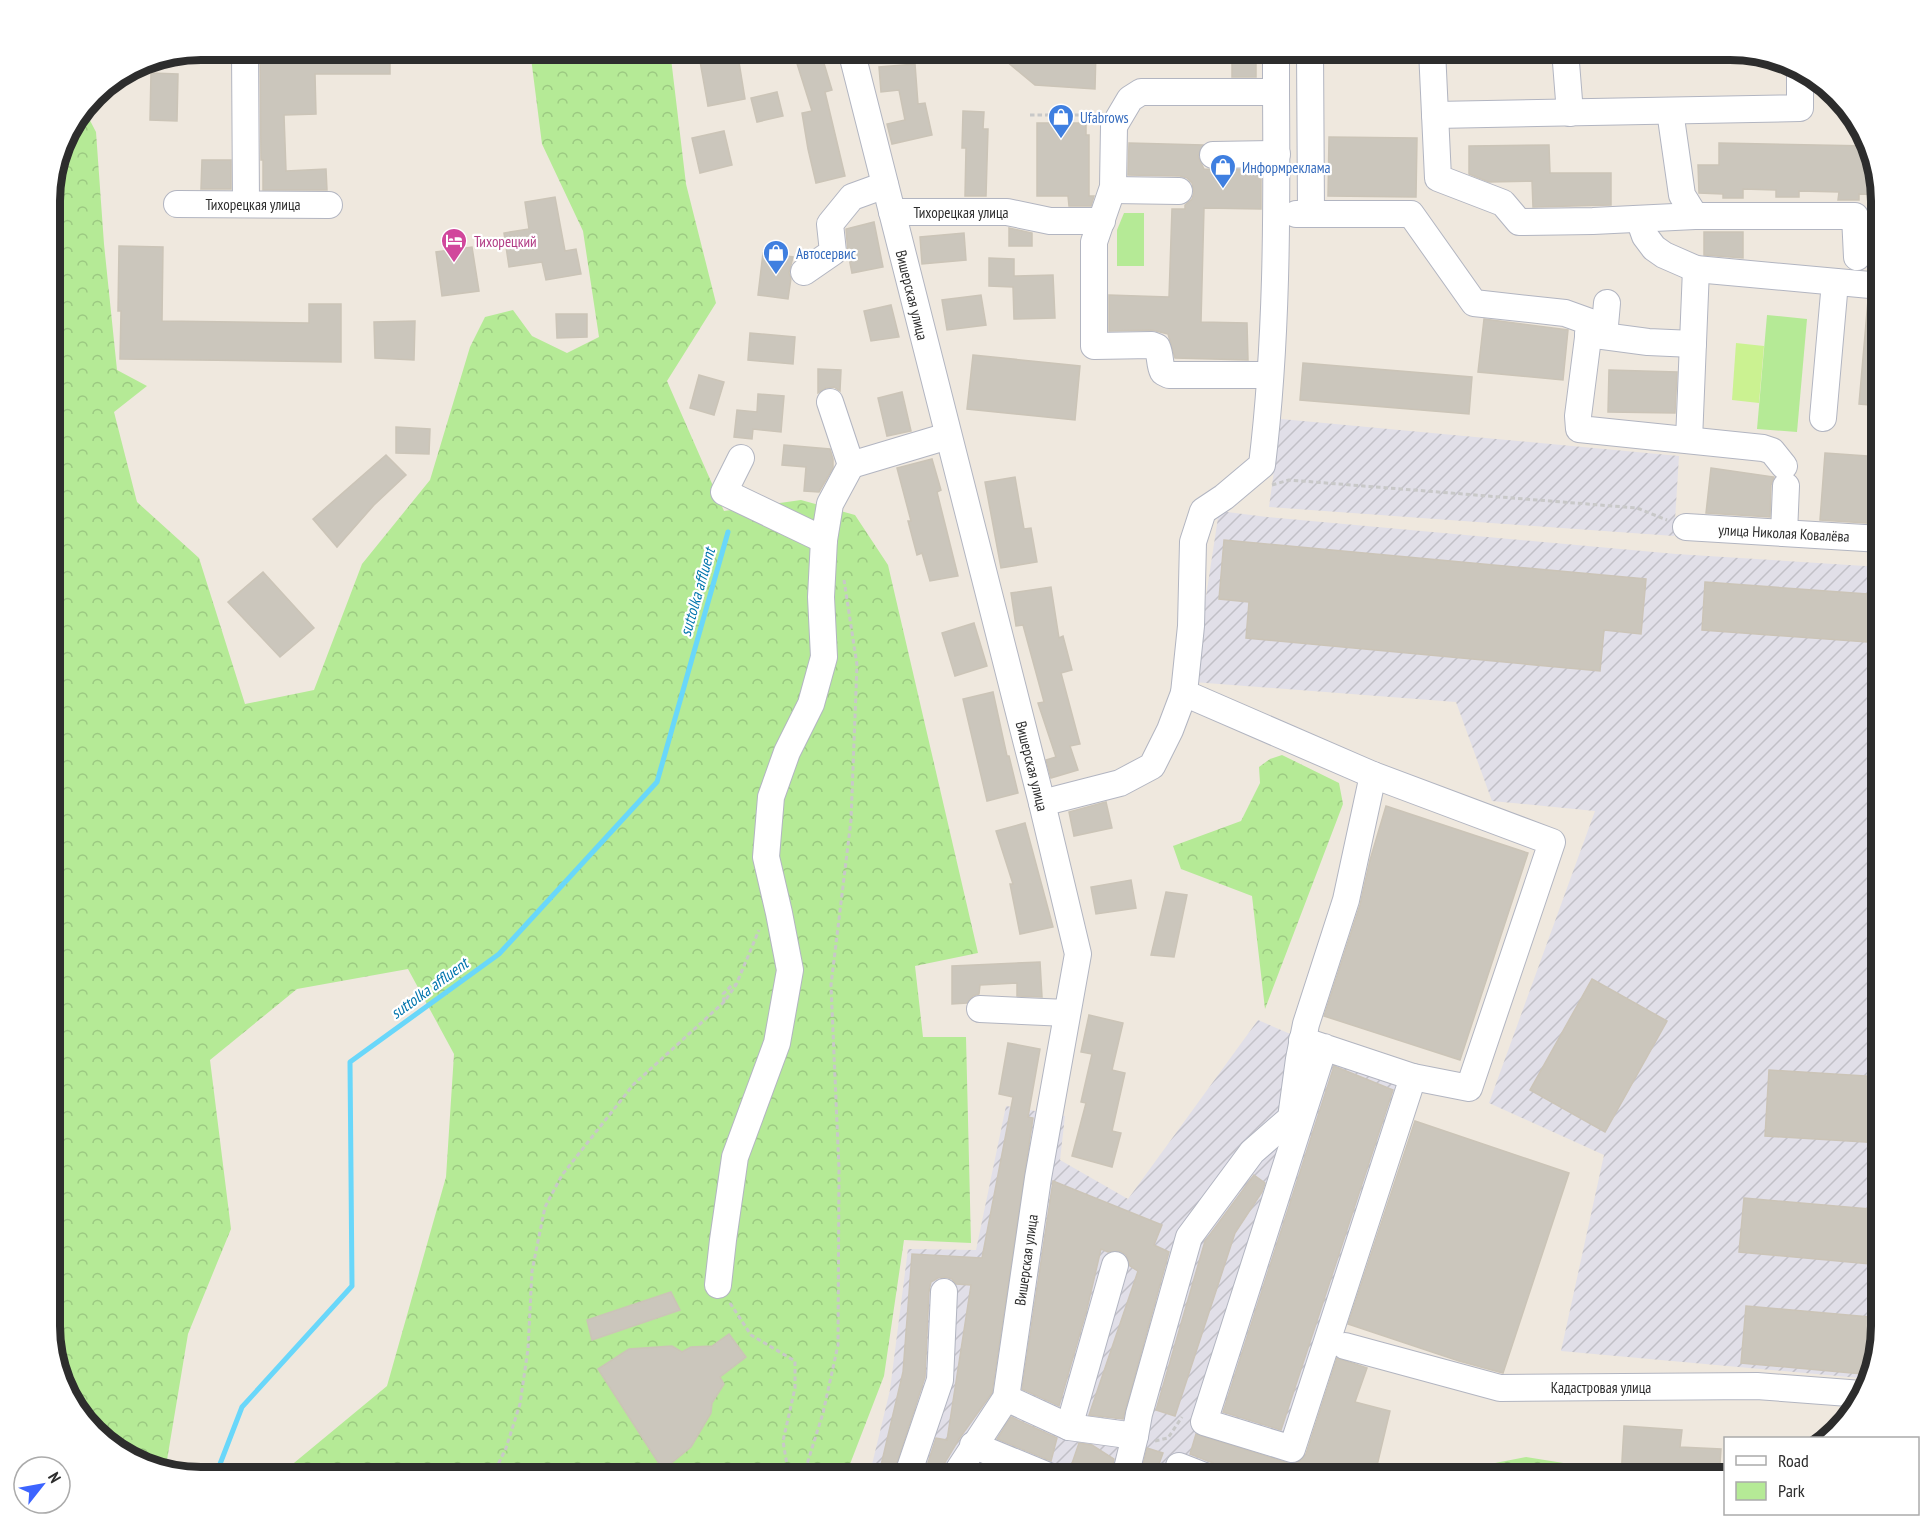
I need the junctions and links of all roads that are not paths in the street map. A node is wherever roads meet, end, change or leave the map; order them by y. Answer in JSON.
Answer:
{"nodes":[{"id":1,"x":245,"y":60,"type":"edge"},
{"id":2,"x":854,"y":60,"type":"edge"},
{"id":3,"x":1276,"y":60,"type":"edge"},
{"id":4,"x":1310,"y":60,"type":"edge"},
{"id":5,"x":1432,"y":60,"type":"edge"},
{"id":6,"x":1566,"y":60,"type":"edge"},
{"id":7,"x":1800,"y":79,"type":"edge"},
{"id":8,"x":1276,"y":92,"type":"junction"},
{"id":9,"x":1670,"y":111,"type":"junction"},
{"id":10,"x":1570,"y":113,"type":"junction"},
{"id":11,"x":1435,"y":115,"type":"junction"},
{"id":12,"x":1277,"y":154,"type":"junction"},
{"id":13,"x":1213,"y":156,"type":"dead end"},
{"id":14,"x":885,"y":185,"type":"junction"},
{"id":15,"x":1113,"y":190,"type":"junction"},
{"id":16,"x":1179,"y":190,"type":"dead end"},
{"id":17,"x":177,"y":204,"type":"dead end"},
{"id":18,"x":246,"y":204,"type":"junction"},
{"id":19,"x":329,"y":205,"type":"dead end"},
{"id":20,"x":892,"y":212,"type":"junction"},
{"id":21,"x":1277,"y":214,"type":"junction"},
{"id":22,"x":1311,"y":214,"type":"junction"},
{"id":23,"x":1695,"y":216,"type":"junction"},
{"id":24,"x":1639,"y":219,"type":"junction"},
{"id":25,"x":1102,"y":221,"type":"junction"},
{"id":26,"x":1857,"y":257,"type":"dead end"},
{"id":27,"x":1696,"y":269,"type":"junction"},
{"id":28,"x":804,"y":272,"type":"dead end"},
{"id":29,"x":1835,"y":282,"type":"junction"},
{"id":30,"x":1871,"y":285,"type":"edge"},
{"id":31,"x":1606,"y":303,"type":"dead end"},
{"id":32,"x":1596,"y":335,"type":"junction"},
{"id":33,"x":1693,"y":344,"type":"junction"},
{"id":34,"x":1270,"y":375,"type":"junction"},
{"id":35,"x":830,"y":402,"type":"dead end"},
{"id":36,"x":1823,"y":418,"type":"dead end"},
{"id":37,"x":948,"y":436,"type":"junction"},
{"id":38,"x":1689,"y":440,"type":"junction"},
{"id":39,"x":741,"y":458,"type":"dead end"},
{"id":40,"x":851,"y":465,"type":"junction"},
{"id":41,"x":1686,"y":527,"type":"road end"},
{"id":42,"x":1784,"y":533,"type":"junction"},
{"id":43,"x":1871,"y":538,"type":"edge"},
{"id":44,"x":824,"y":540,"type":"junction"},
{"id":45,"x":1184,"y":693,"type":"junction"},
{"id":46,"x":1373,"y":775,"type":"junction"},
{"id":47,"x":1042,"y":803,"type":"junction"},
{"id":48,"x":980,"y":1009,"type":"dead end"},
{"id":49,"x":1068,"y":1013,"type":"junction"},
{"id":50,"x":1313,"y":1044,"type":"junction"},
{"id":51,"x":1413,"y":1077,"type":"junction"},
{"id":52,"x":1115,"y":1265,"type":"dead end"},
{"id":53,"x":718,"y":1285,"type":"road end"},
{"id":54,"x":944,"y":1292,"type":"dead end"},
{"id":55,"x":1345,"y":1346,"type":"dead end"},
{"id":56,"x":1854,"y":1393,"type":"edge"},
{"id":57,"x":1006,"y":1398,"type":"junction"},
{"id":58,"x":1069,"y":1427,"type":"junction"},
{"id":59,"x":1135,"y":1436,"type":"junction"},
{"id":60,"x":974,"y":1445,"type":"junction"},
{"id":61,"x":911,"y":1467,"type":"edge"},
{"id":62,"x":961,"y":1467,"type":"edge"},
{"id":63,"x":1025,"y":1467,"type":"edge"},
{"id":64,"x":1128,"y":1467,"type":"edge"}],
"edges":[{"from":1,"to":18,"type":"street"},
{"from":2,"to":14,"type":"street","name":"Вишерская улица"},
{"from":3,"to":8,"type":"street"},
{"from":4,"to":22,"type":"street"},
{"from":5,"to":11,"type":"street"},
{"from":6,"to":10,"type":"street"},
{"from":7,"to":9,"type":"street"},
{"from":8,"to":12,"type":"street"},
{"from":8,"to":15,"type":"street"},
{"from":9,"to":10,"type":"street"},
{"from":9,"to":23,"type":"street"},
{"from":10,"to":11,"type":"street"},
{"from":11,"to":24,"type":"street"},
{"from":12,"to":13,"type":"street"},
{"from":12,"to":21,"type":"street"},
{"from":14,"to":20,"type":"street","name":"Вишерская улица"},
{"from":14,"to":28,"type":"street"},
{"from":15,"to":16,"type":"street"},
{"from":15,"to":25,"type":"street"},
{"from":17,"to":18,"type":"street","name":"Тихорецкая улица"},
{"from":18,"to":19,"type":"street","name":"Тихорецкая улица"},
{"from":20,"to":25,"type":"street","name":"Тихорецкая улица"},
{"from":20,"to":37,"type":"street","name":"Вишерская улица"},
{"from":21,"to":22,"type":"street"},
{"from":21,"to":34,"type":"street"},
{"from":22,"to":32,"type":"street"},
{"from":23,"to":24,"type":"street"},
{"from":23,"to":26,"type":"street"},
{"from":24,"to":27,"type":"street"},
{"from":25,"to":34,"type":"street"},
{"from":27,"to":29,"type":"street"},
{"from":27,"to":33,"type":"street"},
{"from":29,"to":30,"type":"street"},
{"from":29,"to":36,"type":"street"},
{"from":31,"to":32,"type":"street"},
{"from":32,"to":33,"type":"street"},
{"from":32,"to":38,"type":"street"},
{"from":33,"to":38,"type":"street"},
{"from":34,"to":45,"type":"street"},
{"from":35,"to":40,"type":"street"},
{"from":37,"to":40,"type":"street"},
{"from":37,"to":47,"type":"street","name":"Вишерская улица"},
{"from":38,"to":42,"type":"street"},
{"from":39,"to":44,"type":"street"},
{"from":40,"to":44,"type":"street"},
{"from":41,"to":42,"type":"street","name":"улица Николая Ковалёва"},
{"from":42,"to":43,"type":"street","name":"улица Николая Ковалёва"},
{"from":44,"to":53,"type":"street"},
{"from":45,"to":46,"type":"street"},
{"from":45,"to":47,"type":"street"},
{"from":46,"to":50,"type":"street"},
{"from":46,"to":51,"type":"street"},
{"from":47,"to":49,"type":"street","name":"Вишерская улица"},
{"from":48,"to":49,"type":"street"},
{"from":49,"to":57,"type":"street","name":"Вишерская улица"},
{"from":50,"to":51,"type":"street"},
{"from":50,"to":51,"type":"street"},
{"from":50,"to":59,"type":"street"},
{"from":52,"to":58,"type":"street"},
{"from":54,"to":61,"type":"street"},
{"from":55,"to":56,"type":"street","name":"Кадастровая улица"},
{"from":57,"to":58,"type":"street"},
{"from":57,"to":60,"type":"street","name":"Вишерская улица"},
{"from":58,"to":59,"type":"street"},
{"from":59,"to":64,"type":"street"},
{"from":60,"to":62,"type":"street","name":"Вишерская улица"},
{"from":60,"to":63,"type":"street"}]}
